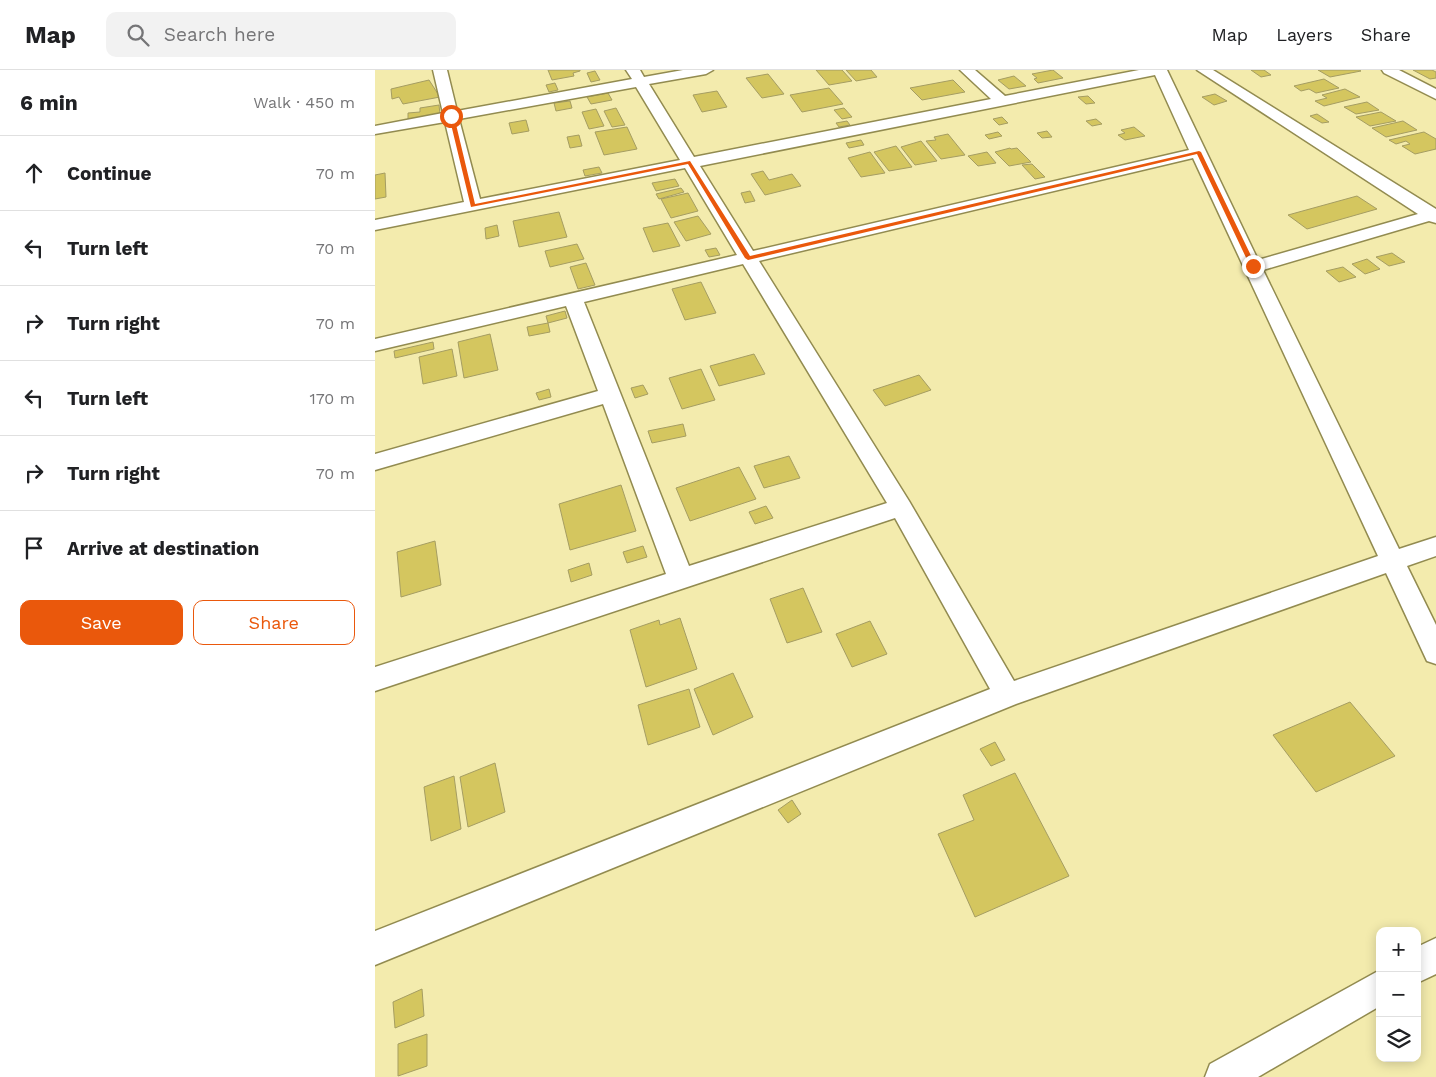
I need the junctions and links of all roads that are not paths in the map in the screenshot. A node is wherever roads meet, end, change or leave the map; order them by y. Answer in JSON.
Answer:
{"nodes":[{"id":1,"x":440,"y":70,"type":"edge"},
{"id":2,"x":706,"y":70,"type":"edge"},
{"id":3,"x":967,"y":70,"type":"edge"},
{"id":4,"x":1159,"y":70,"type":"edge"},
{"id":5,"x":1204,"y":70,"type":"edge"},
{"id":6,"x":1389,"y":70,"type":"edge"},
{"id":7,"x":637,"y":76,"type":"edge"},
{"id":8,"x":1436,"y":95,"type":"edge"},
{"id":9,"x":1002,"y":101,"type":"junction"},
{"id":10,"x":451,"y":116,"type":"junction"},
{"id":11,"x":375,"y":130,"type":"edge"},
{"id":12,"x":1199,"y":152,"type":"junction"},
{"id":13,"x":690,"y":163,"type":"junction"},
{"id":14,"x":473,"y":206,"type":"junction"},
{"id":15,"x":1434,"y":216,"type":"edge"},
{"id":16,"x":375,"y":225,"type":"edge"},
{"id":17,"x":748,"y":258,"type":"junction"},
{"id":18,"x":1253,"y":266,"type":"junction"},
{"id":19,"x":573,"y":299,"type":"junction"},
{"id":20,"x":375,"y":345,"type":"edge"},
{"id":21,"x":610,"y":395,"type":"junction"},
{"id":22,"x":375,"y":462,"type":"edge"},
{"id":23,"x":901,"y":507,"type":"junction"},
{"id":24,"x":1436,"y":546,"type":"edge"},
{"id":25,"x":1391,"y":561,"type":"junction"},
{"id":26,"x":681,"y":579,"type":"junction"},
{"id":27,"x":1436,"y":653,"type":"edge"},
{"id":28,"x":375,"y":679,"type":"edge"},
{"id":29,"x":1008,"y":695,"type":"junction"},
{"id":30,"x":375,"y":948,"type":"edge"},
{"id":31,"x":1436,"y":955,"type":"edge"},
{"id":32,"x":1421,"y":964,"type":"edge"},
{"id":33,"x":1376,"y":989,"type":"edge"},
{"id":34,"x":1223,"y":1077,"type":"edge"}],
"edges":[{"from":1,"to":10,"type":"street"},
{"from":2,"to":7,"type":"street"},
{"from":3,"to":9,"type":"street"},
{"from":4,"to":9,"type":"street"},
{"from":4,"to":12,"type":"street"},
{"from":5,"to":15,"type":"street"},
{"from":6,"to":8,"type":"street"},
{"from":7,"to":10,"type":"street"},
{"from":7,"to":13,"type":"street"},
{"from":9,"to":13,"type":"street"},
{"from":10,"to":11,"type":"street"},
{"from":10,"to":14,"type":"street"},
{"from":12,"to":17,"type":"street"},
{"from":12,"to":18,"type":"street"},
{"from":13,"to":14,"type":"street"},
{"from":13,"to":17,"type":"street"},
{"from":14,"to":16,"type":"street"},
{"from":15,"to":18,"type":"street"},
{"from":17,"to":19,"type":"street"},
{"from":17,"to":23,"type":"street"},
{"from":18,"to":25,"type":"street"},
{"from":19,"to":20,"type":"street"},
{"from":19,"to":21,"type":"street"},
{"from":21,"to":22,"type":"street"},
{"from":21,"to":26,"type":"street"},
{"from":23,"to":26,"type":"street"},
{"from":23,"to":29,"type":"street"},
{"from":24,"to":25,"type":"street"},
{"from":25,"to":27,"type":"street"},
{"from":25,"to":29,"type":"street"},
{"from":26,"to":28,"type":"street"},
{"from":29,"to":30,"type":"street"},
{"from":31,"to":32,"type":"street"},
{"from":33,"to":34,"type":"street"}]}
